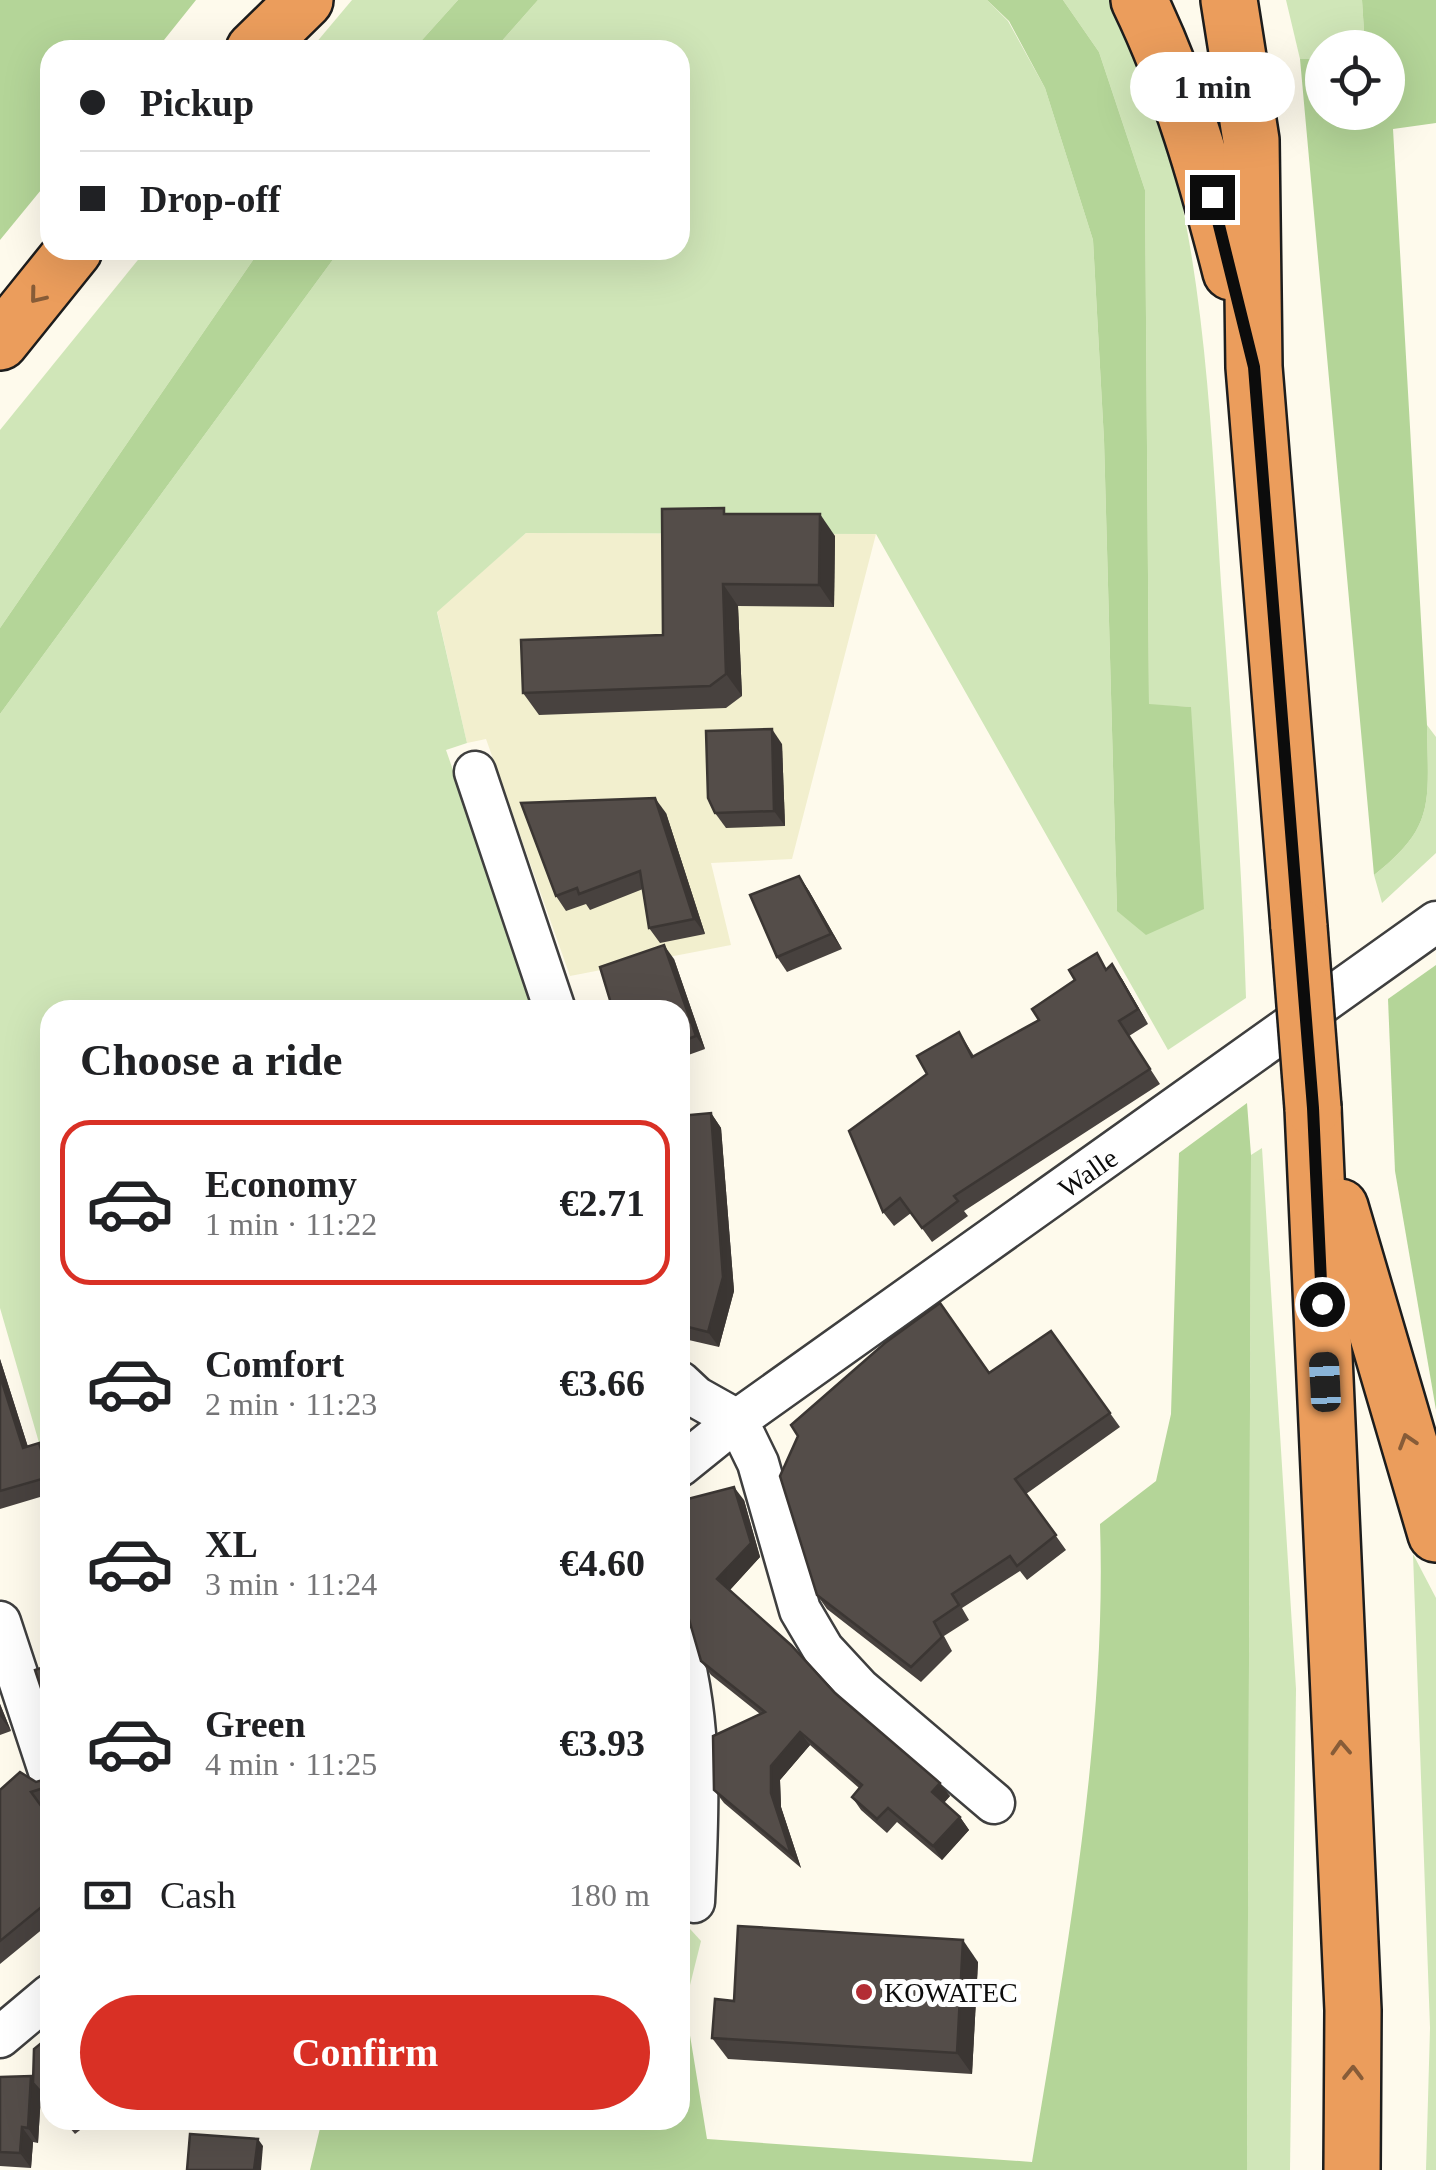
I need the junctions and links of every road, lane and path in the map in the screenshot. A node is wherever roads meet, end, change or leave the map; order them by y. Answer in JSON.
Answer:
{"nodes":[{"id":1,"x":270,"y":0,"type":"edge"},
{"id":2,"x":305,"y":0,"type":"edge"},
{"id":3,"x":1139,"y":0,"type":"edge"},
{"id":4,"x":1229,"y":0,"type":"edge"},
{"id":5,"x":239,"y":40,"type":"edge"},
{"id":6,"x":264,"y":40,"type":"edge"},
{"id":7,"x":66,"y":260,"type":"edge"},
{"id":8,"x":0,"y":342,"type":"edge"},
{"id":9,"x":1254,"y":367,"type":"junction"},
{"id":10,"x":475,"y":772,"type":"dead end"},
{"id":11,"x":1436,"y":922,"type":"edge"},
{"id":12,"x":551,"y":1000,"type":"edge"},
{"id":13,"x":1313,"y":1108,"type":"junction"},
{"id":14,"x":690,"y":1391,"type":"edge"},
{"id":15,"x":738,"y":1420,"type":"junction"},
{"id":16,"x":690,"y":1458,"type":"edge"},
{"id":17,"x":1436,"y":1534,"type":"edge"},
{"id":18,"x":0,"y":1622,"type":"edge"},
{"id":19,"x":690,"y":1689,"type":"edge"},
{"id":20,"x":40,"y":1744,"type":"edge"},
{"id":21,"x":994,"y":1803,"type":"dead end"},
{"id":22,"x":694,"y":1902,"type":"dead end"},
{"id":23,"x":40,"y":2004,"type":"edge"},
{"id":24,"x":0,"y":2038,"type":"edge"},
{"id":25,"x":1352,"y":2170,"type":"edge"}],
"edges":[{"from":1,"to":5,"type":"highway"},
{"from":2,"to":6,"type":"highway"},
{"from":3,"to":9,"type":"highway"},
{"from":4,"to":9,"type":"highway"},
{"from":7,"to":8,"type":"highway","one_way":true},
{"from":9,"to":13,"type":"highway","bridge":true},
{"from":10,"to":12,"type":"street"},
{"from":11,"to":15,"type":"street","name":"Walle"},
{"from":17,"to":13,"type":"highway","one_way":true},
{"from":25,"to":13,"type":"highway","one_way":true},
{"from":14,"to":15,"type":"street"},
{"from":15,"to":16,"type":"street","name":"Walle"},
{"from":15,"to":21,"type":"street"},
{"from":18,"to":20,"type":"street"},
{"from":19,"to":22,"type":"street"},
{"from":23,"to":24,"type":"street"}]}
